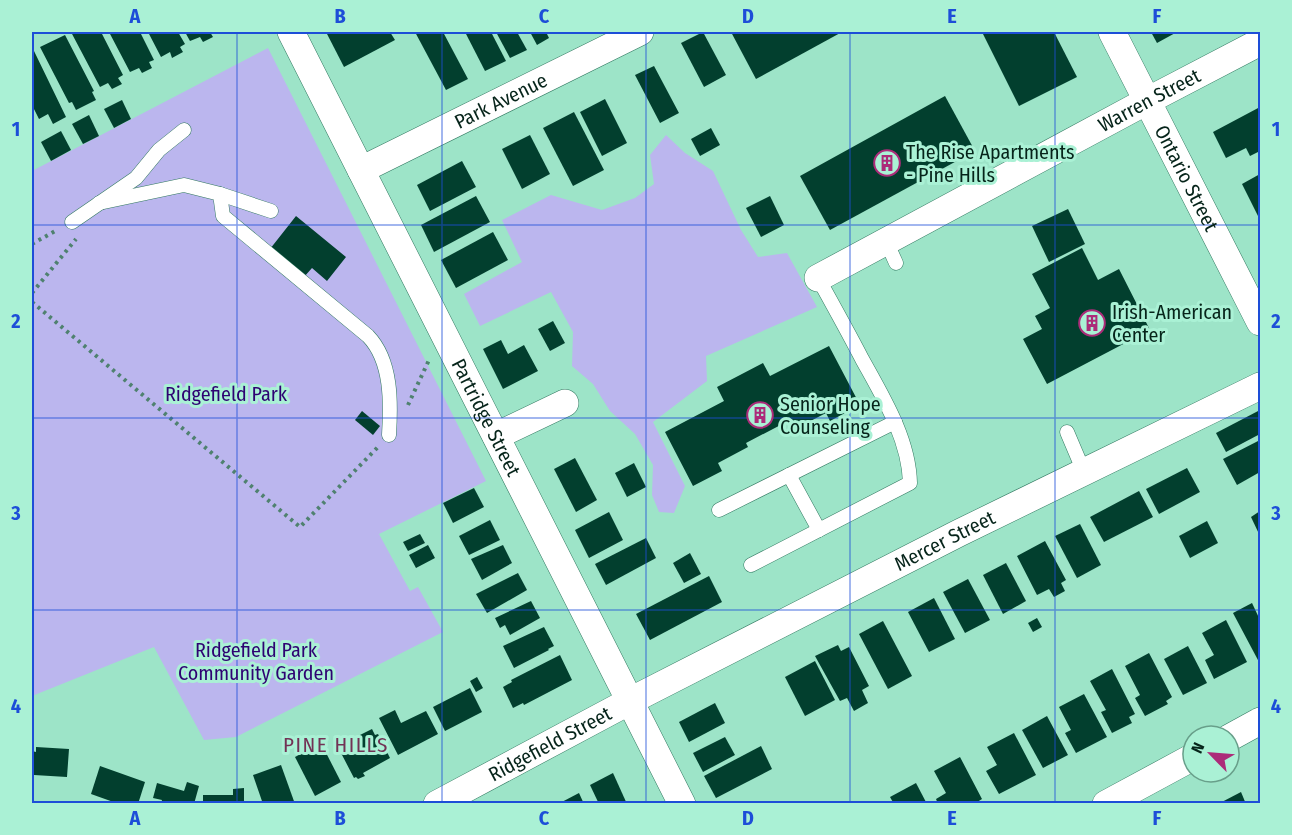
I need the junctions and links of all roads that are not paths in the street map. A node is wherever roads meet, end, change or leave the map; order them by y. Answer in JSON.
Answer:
{"nodes":[{"id":1,"x":291,"y":32,"type":"edge"},
{"id":2,"x":640,"y":32,"type":"edge"},
{"id":3,"x":1112,"y":32,"type":"edge"},
{"id":4,"x":1260,"y":42,"type":"edge"},
{"id":5,"x":1147,"y":101,"type":"junction"},
{"id":6,"x":184,"y":130,"type":"dead end"},
{"id":7,"x":361,"y":170,"type":"junction"},
{"id":8,"x":136,"y":178,"type":"junction"},
{"id":9,"x":146,"y":193,"type":"junction"},
{"id":10,"x":220,"y":194,"type":"junction"},
{"id":11,"x":99,"y":203,"type":"junction"},
{"id":12,"x":271,"y":211,"type":"dead end"},
{"id":13,"x":72,"y":222,"type":"road end"},
{"id":14,"x":818,"y":278,"type":"joint"},
{"id":15,"x":1260,"y":322,"type":"edge"},
{"id":16,"x":1260,"y":386,"type":"edge"},
{"id":17,"x":565,"y":403,"type":"dead end"},
{"id":18,"x":895,"y":422,"type":"junction"},
{"id":19,"x":1067,"y":432,"type":"dead end"},
{"id":20,"x":389,"y":435,"type":"road end"},
{"id":21,"x":496,"y":436,"type":"junction"},
{"id":22,"x":1084,"y":472,"type":"junction"},
{"id":23,"x":789,"y":475,"type":"junction"},
{"id":24,"x":719,"y":510,"type":"dead end"},
{"id":25,"x":819,"y":530,"type":"junction"},
{"id":26,"x":751,"y":565,"type":"dead end"},
{"id":27,"x":630,"y":701,"type":"junction"},
{"id":28,"x":1260,"y":721,"type":"edge"},
{"id":29,"x":1241,"y":731,"type":"edge"},
{"id":30,"x":1181,"y":763,"type":"edge"},
{"id":31,"x":437,"y":804,"type":"edge"},
{"id":32,"x":682,"y":804,"type":"edge"},
{"id":33,"x":1106,"y":804,"type":"edge"}],
"edges":[{"from":1,"to":7,"type":"street","name":"Partridge Street"},
{"from":2,"to":7,"type":"street","name":"Park Avenue"},
{"from":3,"to":5,"type":"street","name":"Ontario Street"},
{"from":4,"to":5,"type":"street","name":"Warren Street"},
{"from":5,"to":14,"type":"street","name":"Warren Street"},
{"from":5,"to":15,"type":"street","name":"Ontario Street"},
{"from":6,"to":8,"type":"lane"},
{"from":7,"to":21,"type":"street","name":"Partridge Street"},
{"from":8,"to":9,"type":"lane"},
{"from":8,"to":11,"type":"lane"},
{"from":9,"to":10,"type":"lane"},
{"from":9,"to":11,"type":"lane"},
{"from":10,"to":12,"type":"lane"},
{"from":10,"to":20,"type":"lane"},
{"from":11,"to":13,"type":"lane"},
{"from":14,"to":18,"type":"lane"},
{"from":16,"to":22,"type":"street","name":"Mercer Street"},
{"from":17,"to":21,"type":"street"},
{"from":18,"to":23,"type":"lane"},
{"from":18,"to":25,"type":"lane"},
{"from":19,"to":22,"type":"lane"},
{"from":21,"to":27,"type":"street","name":"Partridge Street"},
{"from":22,"to":27,"type":"street","name":"Mercer Street"},
{"from":23,"to":24,"type":"lane"},
{"from":23,"to":25,"type":"lane"},
{"from":25,"to":26,"type":"lane"},
{"from":27,"to":31,"type":"street","name":"Ridgefield Street"},
{"from":27,"to":32,"type":"street","name":"Partridge Street"},
{"from":28,"to":29,"type":"street"},
{"from":30,"to":33,"type":"street"}]}
